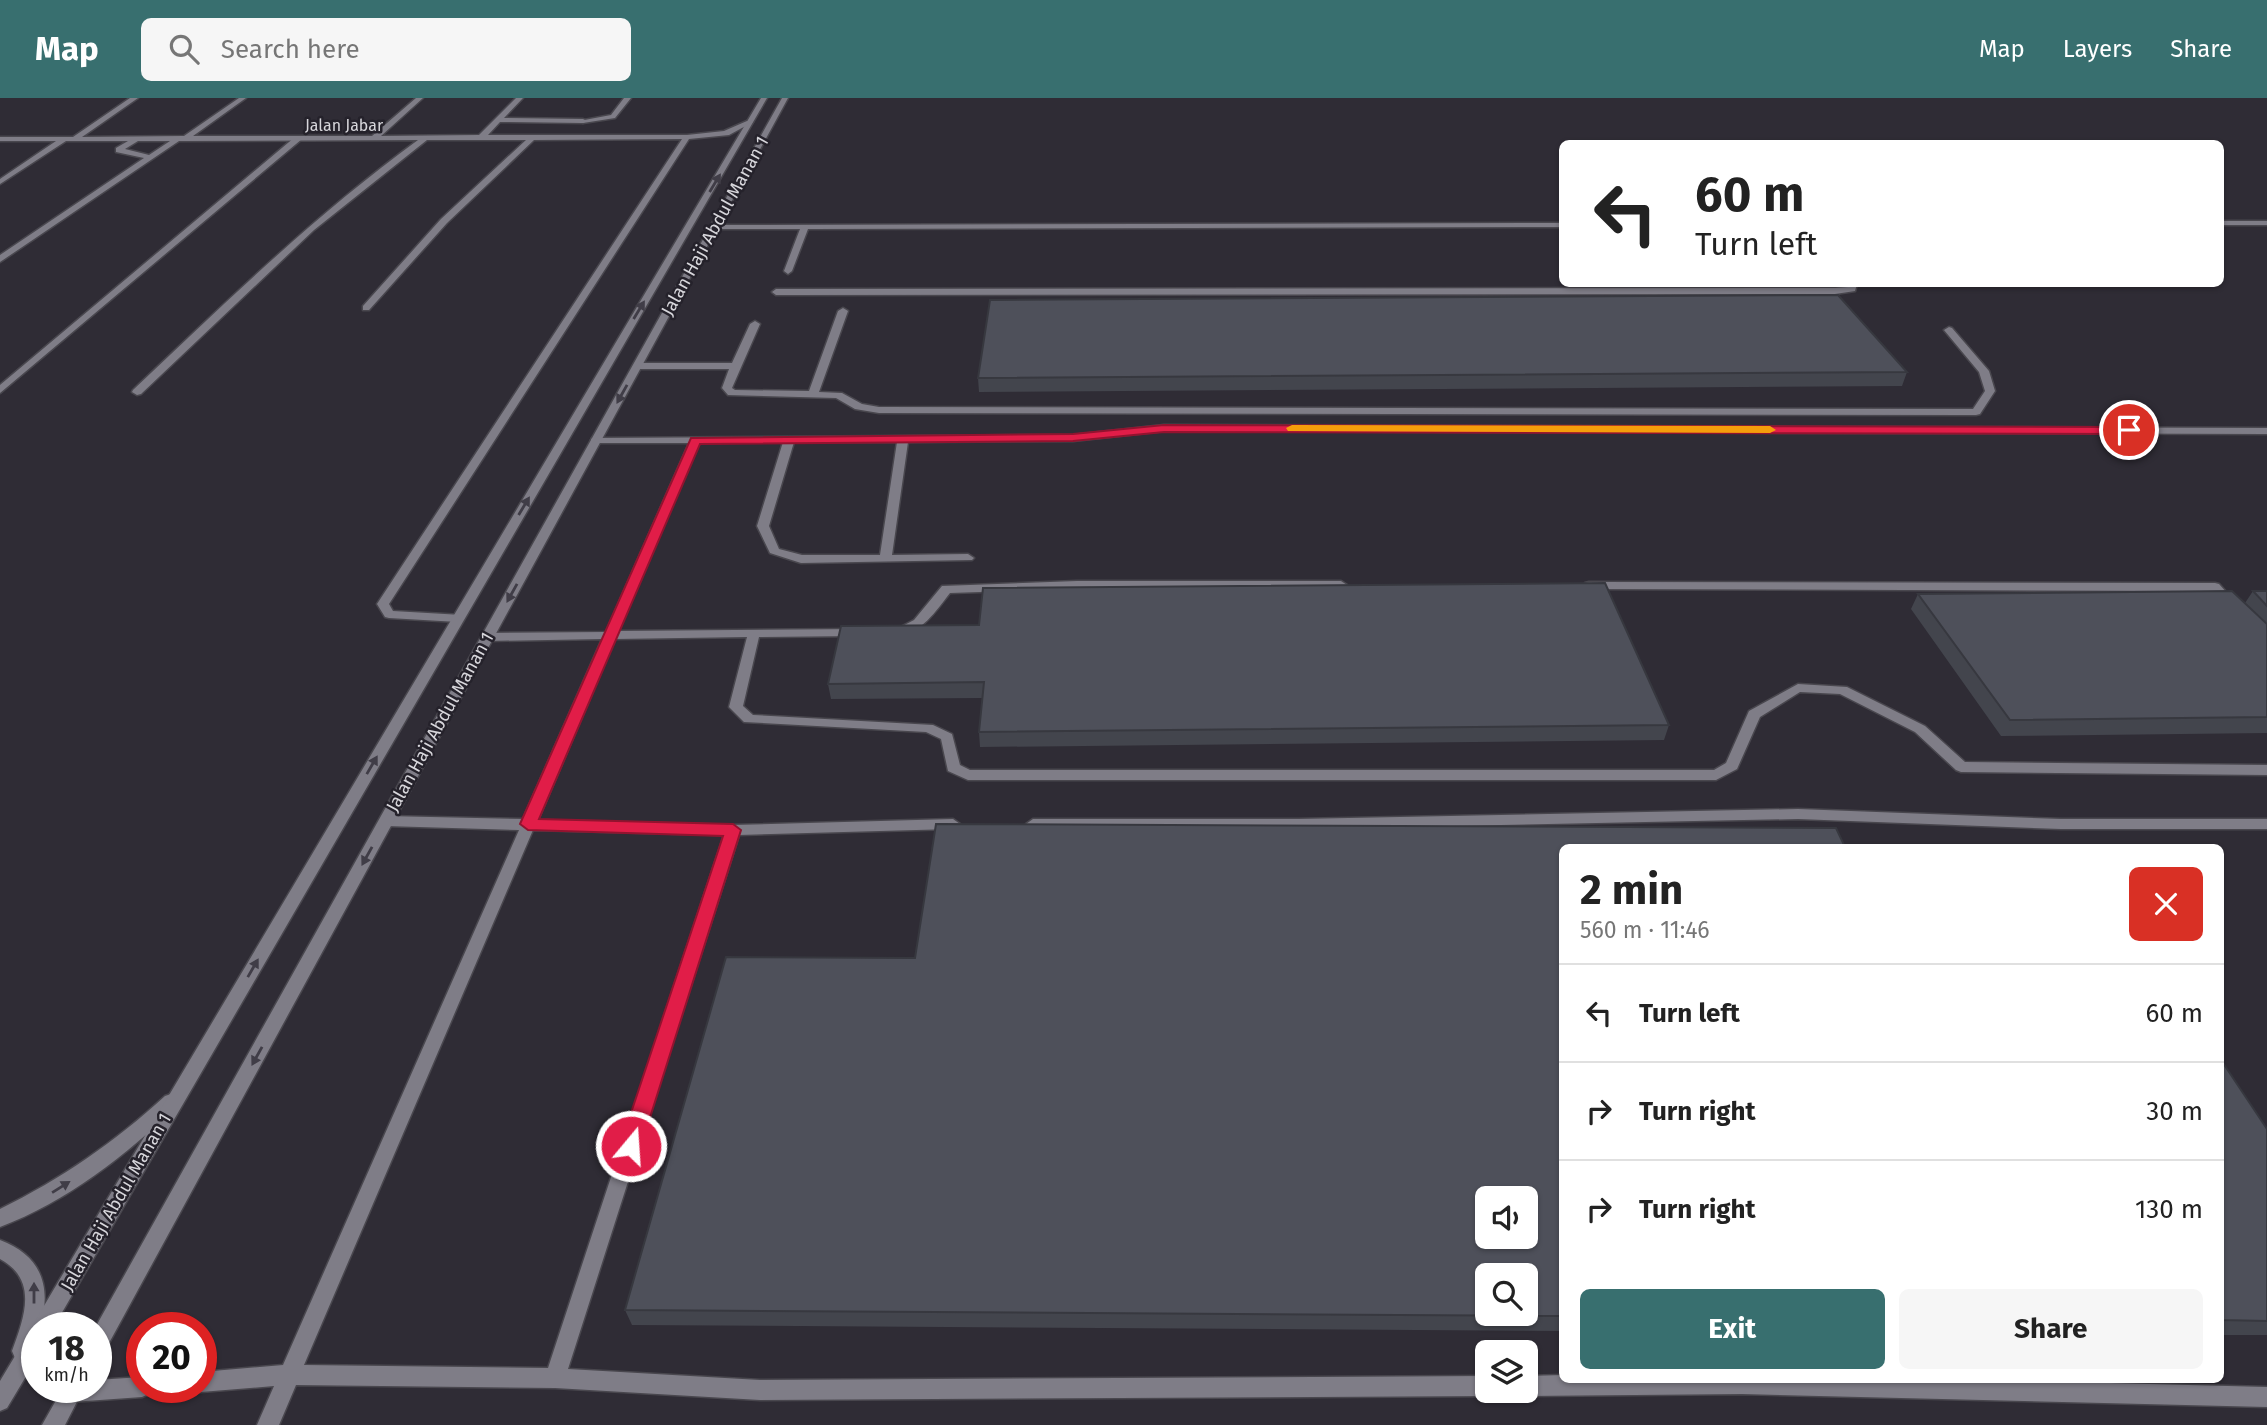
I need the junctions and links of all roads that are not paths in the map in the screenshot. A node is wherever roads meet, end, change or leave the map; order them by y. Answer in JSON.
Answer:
{"nodes":[{"id":1,"x":135,"y":98,"type":"edge"},
{"id":2,"x":243,"y":98,"type":"edge"},
{"id":3,"x":420,"y":98,"type":"edge"},
{"id":4,"x":520,"y":98,"type":"edge"},
{"id":5,"x":628,"y":98,"type":"edge"},
{"id":6,"x":764,"y":98,"type":"edge"},
{"id":7,"x":785,"y":98,"type":"edge"},
{"id":8,"x":499,"y":120,"type":"junction"},
{"id":9,"x":749,"y":122,"type":"junction"},
{"id":10,"x":687,"y":137,"type":"junction"},
{"id":11,"x":136,"y":138,"type":"junction"},
{"id":12,"x":182,"y":138,"type":"junction"},
{"id":13,"x":0,"y":139,"type":"edge"},
{"id":14,"x":64,"y":139,"type":"junction"},
{"id":15,"x":74,"y":139,"type":"junction"},
{"id":16,"x":298,"y":139,"type":"junction"},
{"id":17,"x":373,"y":139,"type":"junction"},
{"id":18,"x":424,"y":139,"type":"junction"},
{"id":19,"x":480,"y":139,"type":"junction"},
{"id":20,"x":530,"y":139,"type":"junction"},
{"id":21,"x":733,"y":151,"type":"junction"},
{"id":22,"x":149,"y":157,"type":"junction"},
{"id":23,"x":0,"y":183,"type":"edge"},
{"id":24,"x":2224,"y":223,"type":"edge"},
{"id":25,"x":2267,"y":223,"type":"edge"},
{"id":26,"x":1559,"y":225,"type":"edge"},
{"id":27,"x":805,"y":226,"type":"junction"},
{"id":28,"x":714,"y":227,"type":"junction"},
{"id":29,"x":0,"y":259,"type":"edge"},
{"id":30,"x":788,"y":271,"type":"dead end"},
{"id":31,"x":1852,"y":287,"type":"edge"},
{"id":32,"x":776,"y":292,"type":"dead end"},
{"id":33,"x":366,"y":308,"type":"dead end"},
{"id":34,"x":843,"y":311,"type":"dead end"},
{"id":35,"x":755,"y":324,"type":"dead end"},
{"id":36,"x":1949,"y":330,"type":"dead end"},
{"id":37,"x":638,"y":366,"type":"junction"},
{"id":38,"x":735,"y":366,"type":"junction"},
{"id":39,"x":0,"y":390,"type":"edge"},
{"id":40,"x":136,"y":392,"type":"dead end"},
{"id":41,"x":813,"y":395,"type":"junction"},
{"id":42,"x":2267,"y":431,"type":"edge"},
{"id":43,"x":903,"y":439,"type":"junction"},
{"id":44,"x":596,"y":440,"type":"junction"},
{"id":45,"x":695,"y":440,"type":"junction"},
{"id":46,"x":789,"y":440,"type":"junction"},
{"id":47,"x":886,"y":557,"type":"junction"},
{"id":48,"x":968,"y":558,"type":"dead end"},
{"id":49,"x":1355,"y":585,"type":"edge"},
{"id":50,"x":1577,"y":586,"type":"edge"},
{"id":51,"x":2241,"y":614,"type":"edge"},
{"id":52,"x":458,"y":618,"type":"junction"},
{"id":53,"x":754,"y":634,"type":"junction"},
{"id":54,"x":611,"y":635,"type":"junction"},
{"id":55,"x":487,"y":637,"type":"junction"},
{"id":56,"x":2267,"y":769,"type":"edge"},
{"id":57,"x":386,"y":821,"type":"junction"},
{"id":58,"x":528,"y":824,"type":"junction"},
{"id":59,"x":964,"y":824,"type":"edge"},
{"id":60,"x":1020,"y":824,"type":"edge"},
{"id":61,"x":2267,"y":824,"type":"edge"},
{"id":62,"x":733,"y":830,"type":"junction"},
{"id":63,"x":181,"y":1090,"type":"junction"},
{"id":64,"x":0,"y":1218,"type":"edge"},
{"id":65,"x":0,"y":1249,"type":"edge"},
{"id":66,"x":51,"y":1312,"type":"edge"},
{"id":67,"x":112,"y":1318,"type":"edge"},
{"id":68,"x":21,"y":1365,"type":"edge"},
{"id":69,"x":290,"y":1375,"type":"junction"},
{"id":70,"x":555,"y":1378,"type":"junction"},
{"id":71,"x":217,"y":1381,"type":"edge"},
{"id":72,"x":11,"y":1382,"type":"junction"},
{"id":73,"x":1475,"y":1386,"type":"edge"},
{"id":74,"x":1538,"y":1386,"type":"edge"},
{"id":75,"x":2267,"y":1397,"type":"edge"},
{"id":76,"x":0,"y":1401,"type":"edge"},
{"id":77,"x":66,"y":1403,"type":"edge"},
{"id":78,"x":54,"y":1425,"type":"edge"},
{"id":79,"x":268,"y":1425,"type":"edge"}],
"edges":[{"from":1,"to":15,"type":"street"},
{"from":2,"to":12,"type":"street"},
{"from":3,"to":17,"type":"street"},
{"from":4,"to":8,"type":"street"},
{"from":5,"to":8,"type":"street"},
{"from":6,"to":9,"type":"street","name":"Jalan Haji Abdul Manan 1"},
{"from":7,"to":28,"type":"street","name":"Jalan Haji Abdul Manan 1"},
{"from":8,"to":19,"type":"street"},
{"from":9,"to":10,"type":"street"},
{"from":9,"to":21,"type":"street","name":"Jalan Haji Abdul Manan 1"},
{"from":10,"to":20,"type":"street","name":"Jalan Jabar"},
{"from":10,"to":21,"type":"street"},
{"from":10,"to":52,"type":"street"},
{"from":11,"to":12,"type":"street","name":"Jalan Jabar"},
{"from":11,"to":15,"type":"street","name":"Jalan Jabar"},
{"from":11,"to":22,"type":"street"},
{"from":12,"to":16,"type":"street","name":"Jalan Jabar"},
{"from":12,"to":22,"type":"street"},
{"from":13,"to":14,"type":"street","name":"Jalan Jabar"},
{"from":14,"to":15,"type":"street","name":"Jalan Jabar"},
{"from":14,"to":23,"type":"street"},
{"from":16,"to":17,"type":"street","name":"Jalan Jabar"},
{"from":16,"to":39,"type":"street"},
{"from":17,"to":18,"type":"street","name":"Jalan Jabar"},
{"from":18,"to":19,"type":"street","name":"Jalan Jabar"},
{"from":18,"to":40,"type":"street"},
{"from":19,"to":20,"type":"street","name":"Jalan Jabar"},
{"from":20,"to":33,"type":"street"},
{"from":52,"to":21,"type":"street","name":"Jalan Haji Abdul Manan 1","one_way":true},
{"from":22,"to":29,"type":"street"},
{"from":24,"to":25,"type":"street"},
{"from":26,"to":27,"type":"street"},
{"from":27,"to":28,"type":"street"},
{"from":27,"to":30,"type":"street"},
{"from":28,"to":37,"type":"street","name":"Jalan Haji Abdul Manan 1"},
{"from":31,"to":32,"type":"street"},
{"from":34,"to":41,"type":"street"},
{"from":35,"to":38,"type":"street"},
{"from":36,"to":41,"type":"street"},
{"from":37,"to":38,"type":"street"},
{"from":37,"to":44,"type":"street","name":"Jalan Haji Abdul Manan 1","one_way":true},
{"from":38,"to":41,"type":"street"},
{"from":42,"to":43,"type":"street"},
{"from":43,"to":46,"type":"street"},
{"from":43,"to":47,"type":"street"},
{"from":44,"to":45,"type":"street"},
{"from":44,"to":55,"type":"street","name":"Jalan Haji Abdul Manan 1","one_way":true},
{"from":45,"to":46,"type":"street"},
{"from":45,"to":54,"type":"street"},
{"from":46,"to":47,"type":"street"},
{"from":47,"to":48,"type":"street"},
{"from":49,"to":53,"type":"street"},
{"from":50,"to":51,"type":"street"},
{"from":63,"to":52,"type":"street","name":"Jalan Haji Abdul Manan 1","one_way":true},
{"from":53,"to":54,"type":"street"},
{"from":53,"to":56,"type":"street"},
{"from":54,"to":55,"type":"street"},
{"from":54,"to":58,"type":"street"},
{"from":55,"to":57,"type":"street","name":"Jalan Haji Abdul Manan 1"},
{"from":57,"to":58,"type":"street"},
{"from":57,"to":67,"type":"street","name":"Jalan Haji Abdul Manan 1","one_way":true},
{"from":58,"to":62,"type":"street"},
{"from":58,"to":69,"type":"street"},
{"from":59,"to":62,"type":"street"},
{"from":60,"to":61,"type":"street"},
{"from":62,"to":70,"type":"street"},
{"from":64,"to":63,"type":"street","one_way":true},
{"from":63,"to":66,"type":"street","name":"Jalan Haji Abdul Manan 1"},
{"from":72,"to":65,"type":"street","one_way":true},
{"from":68,"to":72,"type":"street"},
{"from":69,"to":70,"type":"street"},
{"from":69,"to":71,"type":"street"},
{"from":69,"to":79,"type":"street"},
{"from":70,"to":73,"type":"street"},
{"from":72,"to":76,"type":"street"},
{"from":74,"to":75,"type":"street"},
{"from":77,"to":78,"type":"street"}]}
